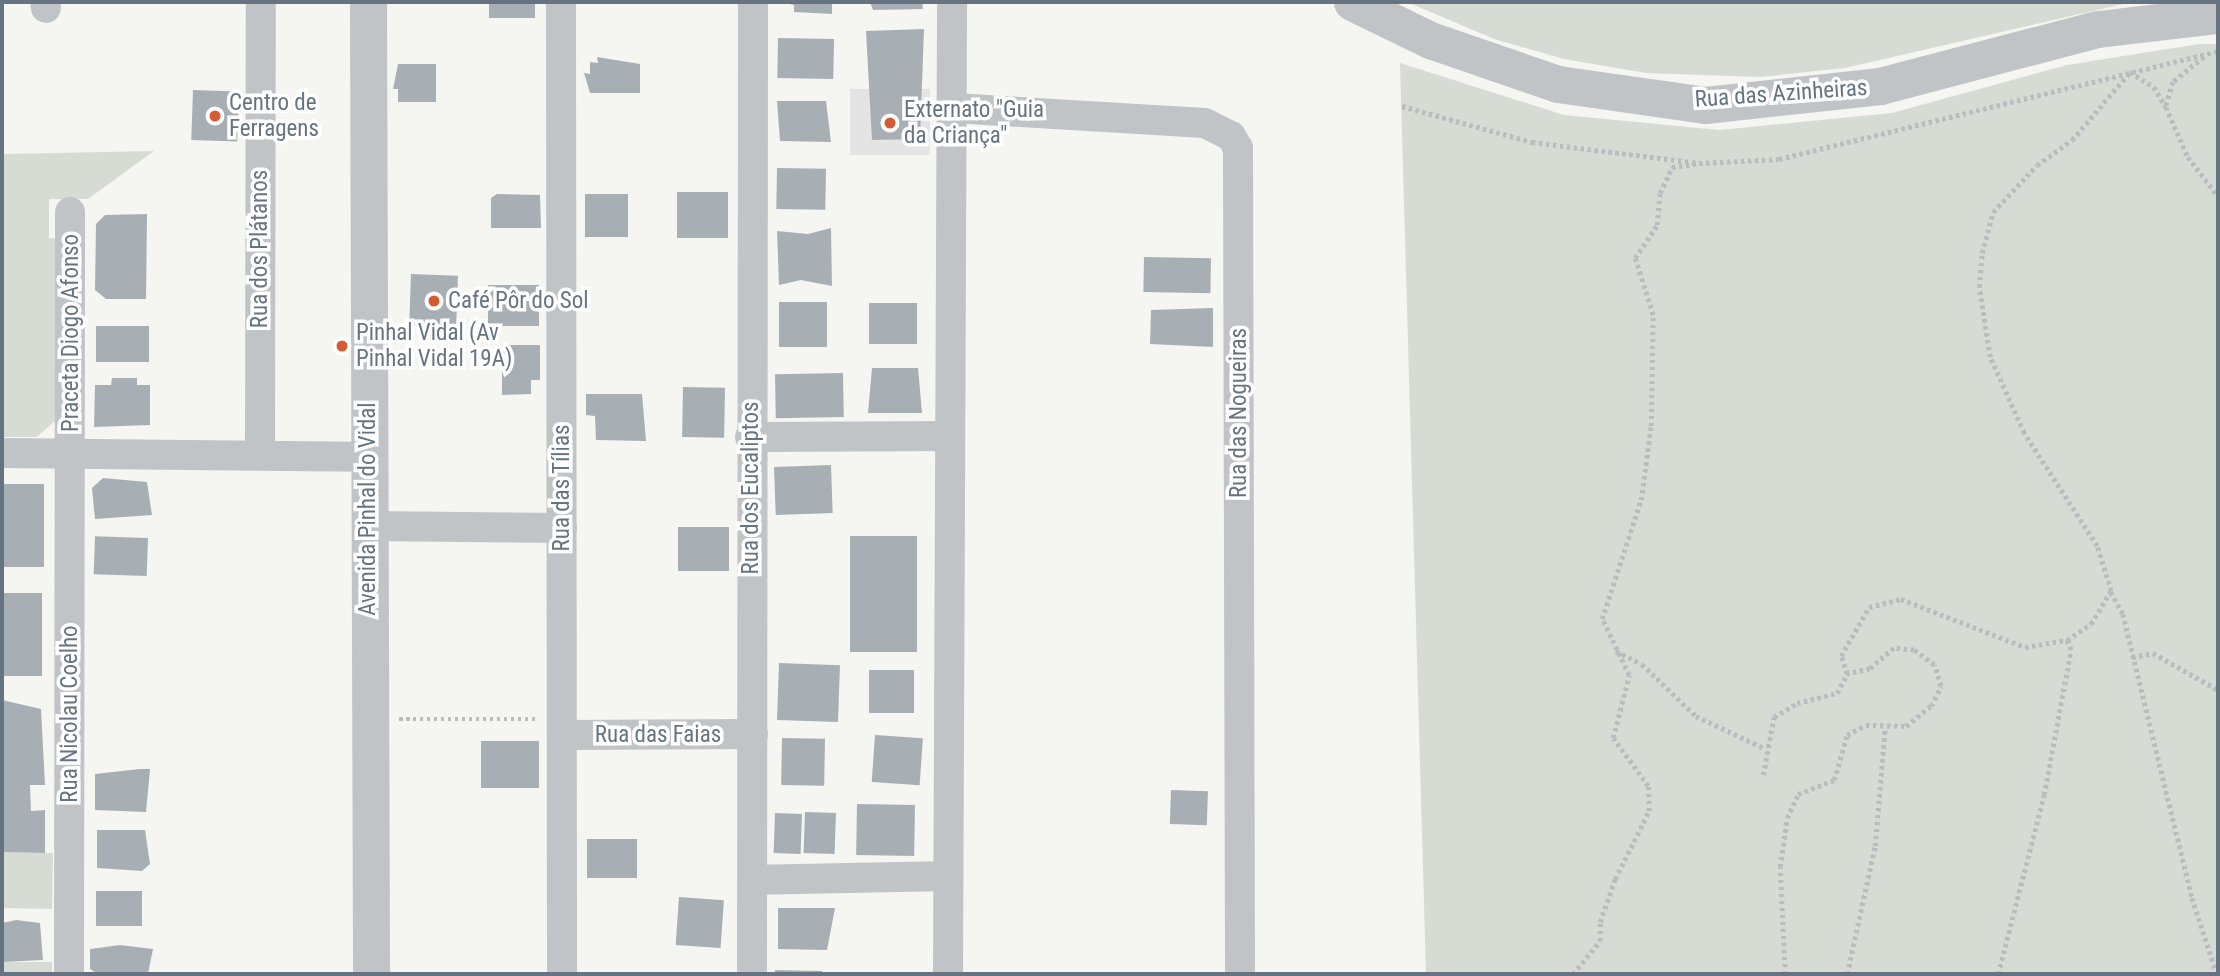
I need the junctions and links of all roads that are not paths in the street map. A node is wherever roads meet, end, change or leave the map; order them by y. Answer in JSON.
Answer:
{"nodes":[{"id":1,"x":261,"y":2,"type":"edge"},
{"id":2,"x":368,"y":2,"type":"edge"},
{"id":3,"x":561,"y":2,"type":"edge"},
{"id":4,"x":753,"y":2,"type":"edge"},
{"id":5,"x":952,"y":2,"type":"edge"},
{"id":6,"x":1352,"y":2,"type":"edge"},
{"id":7,"x":2218,"y":15,"type":"edge"},
{"id":8,"x":953,"y":108,"type":"junction"},
{"id":9,"x":70,"y":212,"type":"dead end"},
{"id":10,"x":947,"y":436,"type":"junction"},
{"id":11,"x":750,"y":437,"type":"junction"},
{"id":12,"x":2,"y":453,"type":"edge"},
{"id":13,"x":71,"y":454,"type":"junction"},
{"id":14,"x":260,"y":455,"type":"junction"},
{"id":15,"x":368,"y":457,"type":"junction"},
{"id":16,"x":368,"y":526,"type":"junction"},
{"id":17,"x":562,"y":527,"type":"junction"},
{"id":18,"x":563,"y":727,"type":"junction"},
{"id":19,"x":753,"y":734,"type":"junction"},
{"id":20,"x":948,"y":876,"type":"junction"},
{"id":21,"x":753,"y":880,"type":"junction"},
{"id":22,"x":69,"y":974,"type":"edge"},
{"id":23,"x":371,"y":974,"type":"edge"},
{"id":24,"x":562,"y":974,"type":"edge"},
{"id":25,"x":752,"y":974,"type":"edge"},
{"id":26,"x":948,"y":974,"type":"edge"},
{"id":27,"x":1240,"y":974,"type":"edge"}],
"edges":[{"from":1,"to":14,"type":"street","name":"Rua dos Plátanos"},
{"from":2,"to":15,"type":"street","name":"Avenida Pinhal do Vidal"},
{"from":3,"to":17,"type":"street","name":"Rua das Tílias"},
{"from":4,"to":11,"type":"street","name":"Rua dos Eucaliptos"},
{"from":5,"to":8,"type":"street"},
{"from":6,"to":7,"type":"street","name":"Rua das Azinheiras"},
{"from":8,"to":10,"type":"street"},
{"from":8,"to":27,"type":"street","name":"Rua das Nogueiras"},
{"from":9,"to":13,"type":"street","name":"Praceta Diogo Afonso"},
{"from":10,"to":11,"type":"street"},
{"from":10,"to":20,"type":"street"},
{"from":11,"to":19,"type":"street","name":"Rua dos Eucaliptos"},
{"from":12,"to":13,"type":"street"},
{"from":13,"to":14,"type":"street"},
{"from":13,"to":22,"type":"street","name":"Rua Nicolau Coelho"},
{"from":14,"to":15,"type":"street"},
{"from":15,"to":16,"type":"street","name":"Avenida Pinhal do Vidal"},
{"from":16,"to":17,"type":"street"},
{"from":16,"to":23,"type":"street","name":"Avenida Pinhal do Vidal"},
{"from":17,"to":18,"type":"street","name":"Rua das Tílias"},
{"from":18,"to":19,"type":"street","name":"Rua das Faias"},
{"from":18,"to":24,"type":"street","name":"Rua das Tílias"},
{"from":19,"to":21,"type":"street","name":"Rua dos Eucaliptos"},
{"from":20,"to":21,"type":"street"},
{"from":20,"to":26,"type":"street"},
{"from":21,"to":25,"type":"street","name":"Rua dos Eucaliptos"}]}
